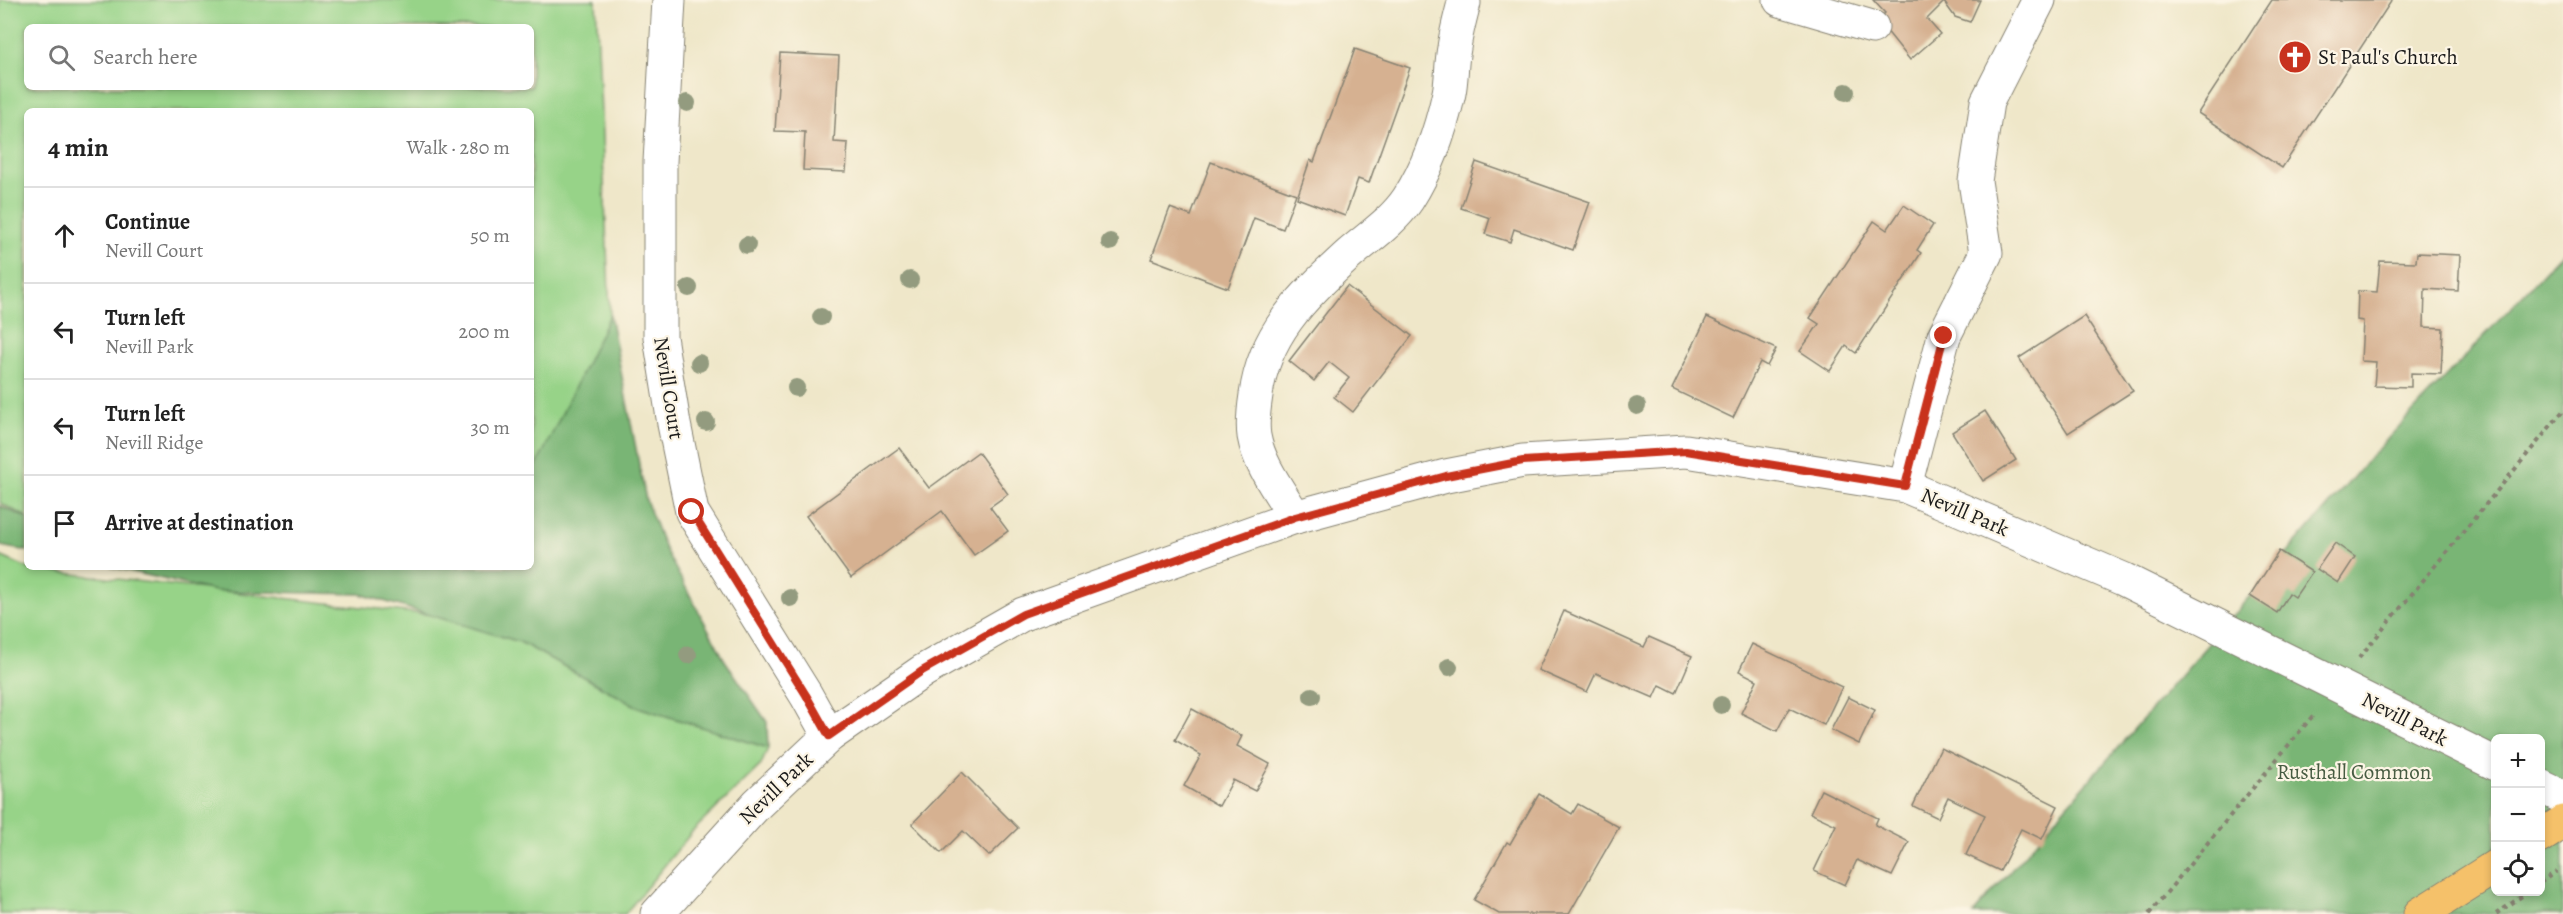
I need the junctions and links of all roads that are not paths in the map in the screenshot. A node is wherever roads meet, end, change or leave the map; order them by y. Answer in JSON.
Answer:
{"nodes":[{"id":1,"x":669,"y":0,"type":"edge"},
{"id":2,"x":1780,"y":0,"type":"edge"},
{"id":3,"x":2039,"y":0,"type":"edge"},
{"id":4,"x":1469,"y":1,"type":"edge"},
{"id":5,"x":1872,"y":27,"type":"dead end"},
{"id":6,"x":1905,"y":486,"type":"junction"},
{"id":7,"x":1295,"y":517,"type":"junction"},
{"id":8,"x":829,"y":736,"type":"junction"},
{"id":9,"x":2491,"y":762,"type":"edge"},
{"id":10,"x":2545,"y":788,"type":"edge"},
{"id":11,"x":2563,"y":797,"type":"edge"},
{"id":12,"x":2563,"y":822,"type":"edge"},
{"id":13,"x":2545,"y":834,"type":"edge"},
{"id":14,"x":2491,"y":869,"type":"edge"},
{"id":15,"x":657,"y":914,"type":"edge"},
{"id":16,"x":2420,"y":914,"type":"edge"}],
"edges":[{"from":1,"to":8,"type":"street","name":"Nevill Court"},
{"from":2,"to":5,"type":"street"},
{"from":3,"to":6,"type":"street"},
{"from":4,"to":7,"type":"street"},
{"from":6,"to":7,"type":"street","name":"Nevill Park"},
{"from":6,"to":9,"type":"street","name":"Nevill Park"},
{"from":7,"to":8,"type":"street","name":"Nevill Park"},
{"from":8,"to":15,"type":"street","name":"Nevill Park"},
{"from":10,"to":11,"type":"street"},
{"from":12,"to":13,"type":"main road"},
{"from":14,"to":16,"type":"main road"}]}
